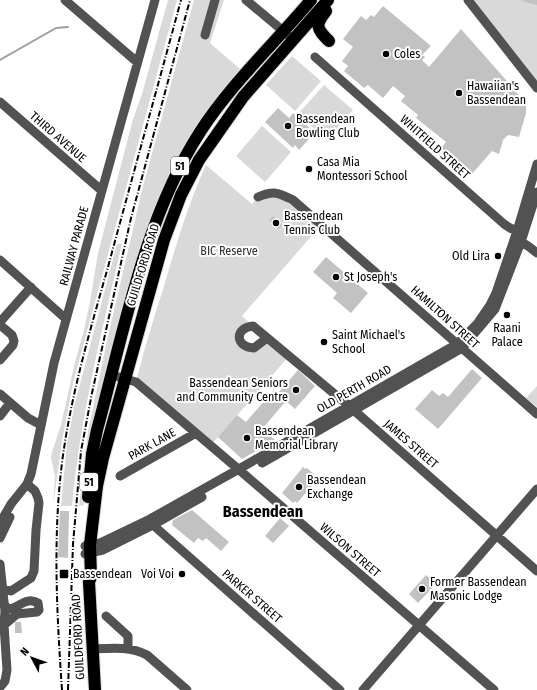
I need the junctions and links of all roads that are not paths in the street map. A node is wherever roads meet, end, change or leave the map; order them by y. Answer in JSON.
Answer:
{"nodes":[{"id":1,"x":65,"y":0,"type":"edge"},
{"id":2,"x":154,"y":0,"type":"edge"},
{"id":3,"x":215,"y":0,"type":"edge"},
{"id":4,"x":246,"y":0,"type":"edge"},
{"id":5,"x":311,"y":0,"type":"edge"},
{"id":6,"x":328,"y":0,"type":"edge"},
{"id":7,"x":334,"y":0,"type":"edge"},
{"id":8,"x":468,"y":0,"type":"edge"},
{"id":9,"x":205,"y":35,"type":"dead end"},
{"id":10,"x":288,"y":36,"type":"junction"},
{"id":11,"x":329,"y":40,"type":"dead end"},
{"id":12,"x":315,"y":57,"type":"dead end"},
{"id":13,"x":138,"y":62,"type":"junction"},
{"id":14,"x":537,"y":88,"type":"edge"},
{"id":15,"x":0,"y":102,"type":"edge"},
{"id":16,"x":537,"y":164,"type":"edge"},
{"id":17,"x":101,"y":190,"type":"junction"},
{"id":18,"x":537,"y":192,"type":"edge"},
{"id":19,"x":258,"y":196,"type":"dead end"},
{"id":20,"x":517,"y":231,"type":"junction"},
{"id":21,"x":521,"y":242,"type":"junction"},
{"id":22,"x":537,"y":253,"type":"edge"},
{"id":23,"x":0,"y":260,"type":"edge"},
{"id":24,"x":31,"y":287,"type":"junction"},
{"id":25,"x":66,"y":319,"type":"junction"},
{"id":26,"x":0,"y":322,"type":"edge"},
{"id":27,"x":0,"y":325,"type":"edge"},
{"id":28,"x":267,"y":338,"type":"dead end"},
{"id":29,"x":460,"y":346,"type":"junction"},
{"id":30,"x":0,"y":360,"type":"edge"},
{"id":31,"x":112,"y":375,"type":"junction"},
{"id":32,"x":125,"y":379,"type":"junction"},
{"id":33,"x":0,"y":394,"type":"edge"},
{"id":34,"x":10,"y":403,"type":"junction"},
{"id":35,"x":352,"y":408,"type":"junction"},
{"id":36,"x":537,"y":414,"type":"edge"},
{"id":37,"x":0,"y":416,"type":"edge"},
{"id":38,"x":41,"y":424,"type":"junction"},
{"id":39,"x":196,"y":433,"type":"junction"},
{"id":40,"x":242,"y":472,"type":"junction"},
{"id":41,"x":120,"y":476,"type":"dead end"},
{"id":42,"x":27,"y":484,"type":"junction"},
{"id":43,"x":537,"y":489,"type":"edge"},
{"id":44,"x":18,"y":497,"type":"junction"},
{"id":45,"x":151,"y":522,"type":"junction"},
{"id":46,"x":0,"y":523,"type":"edge"},
{"id":47,"x":497,"y":536,"type":"junction"},
{"id":48,"x":0,"y":538,"type":"edge"},
{"id":49,"x":88,"y":549,"type":"junction"},
{"id":50,"x":0,"y":564,"type":"edge"},
{"id":51,"x":537,"y":571,"type":"edge"},
{"id":52,"x":1,"y":589,"type":"edge"},
{"id":53,"x":2,"y":610,"type":"edge"},
{"id":54,"x":106,"y":616,"type":"dead end"},
{"id":55,"x":4,"y":624,"type":"junction"},
{"id":56,"x":420,"y":625,"type":"junction"},
{"id":57,"x":128,"y":648,"type":"junction"},
{"id":58,"x":92,"y":649,"type":"junction"},
{"id":59,"x":0,"y":677,"type":"edge"},
{"id":60,"x":0,"y":687,"type":"edge"},
{"id":61,"x":3,"y":690,"type":"edge"},
{"id":62,"x":95,"y":690,"type":"edge"},
{"id":63,"x":187,"y":690,"type":"edge"},
{"id":64,"x":340,"y":690,"type":"edge"},
{"id":65,"x":363,"y":690,"type":"edge"},
{"id":66,"x":494,"y":690,"type":"edge"}],
"edges":[{"from":1,"to":13,"type":"street"},
{"from":2,"to":13,"type":"street","name":"RAILWAY PARADE"},
{"from":3,"to":9,"type":"street"},
{"from":4,"to":10,"type":"street"},
{"from":5,"to":10,"type":"highway","name":"GUILDFORD ROAD","number":"51"},
{"from":6,"to":10,"type":"highway","name":"GUILDFORD ROAD","number":"51"},
{"from":7,"to":11,"type":"highway"},
{"from":8,"to":14,"type":"street"},
{"from":10,"to":31,"type":"highway","name":"GUILDFORD ROAD","number":"51"},
{"from":10,"to":32,"type":"highway","name":"GUILDFORD ROAD","number":"51"},
{"from":12,"to":20,"type":"street","name":"WHITFIELD STREET"},
{"from":13,"to":17,"type":"street","name":"RAILWAY PARADE"},
{"from":15,"to":17,"type":"street","name":"THIRD AVENUE"},
{"from":16,"to":20,"type":"street","name":"OLD PERTH ROAD"},
{"from":17,"to":25,"type":"street","name":"RAILWAY PARADE"},
{"from":18,"to":21,"type":"street","name":"OLD PERTH ROAD"},
{"from":19,"to":29,"type":"street","name":"HAMILTON STREET"},
{"from":20,"to":21,"type":"street"},
{"from":20,"to":29,"type":"street","name":"OLD PERTH ROAD"},
{"from":21,"to":22,"type":"street"},
{"from":21,"to":29,"type":"street","name":"OLD PERTH ROAD"},
{"from":23,"to":24,"type":"street"},
{"from":24,"to":25,"type":"street"},
{"from":24,"to":26,"type":"street"},
{"from":25,"to":38,"type":"street","name":"RAILWAY PARADE"},
{"from":27,"to":30,"type":"street"},
{"from":28,"to":35,"type":"street","name":"JAMES STREET"},
{"from":29,"to":35,"type":"street","name":"OLD PERTH ROAD"},
{"from":29,"to":36,"type":"street","name":"HAMILTON STREET"},
{"from":31,"to":32,"type":"street","name":"WILSON STREET"},
{"from":31,"to":49,"type":"highway","name":"GUILDFORD ROAD","number":"51"},
{"from":32,"to":39,"type":"street","name":"WILSON STREET"},
{"from":32,"to":49,"type":"highway","name":"GUILDFORD ROAD","number":"51"},
{"from":33,"to":34,"type":"street"},
{"from":34,"to":37,"type":"street"},
{"from":34,"to":38,"type":"street"},
{"from":35,"to":40,"type":"street","name":"OLD PERTH ROAD"},
{"from":35,"to":47,"type":"street","name":"JAMES STREET"},
{"from":38,"to":42,"type":"street","name":"RAILWAY PARADE"},
{"from":39,"to":40,"type":"street","name":"WILSON STREET"},
{"from":39,"to":41,"type":"street","name":"PARK LANE"},
{"from":40,"to":45,"type":"street","name":"OLD PERTH ROAD"},
{"from":40,"to":56,"type":"street","name":"WILSON STREET"},
{"from":42,"to":44,"type":"street","name":"RAILWAY PARADE"},
{"from":42,"to":52,"type":"street"},
{"from":43,"to":47,"type":"street"},
{"from":44,"to":46,"type":"street","name":"RAILWAY PARADE"},
{"from":44,"to":48,"type":"street","name":"RAILWAY PARADE"},
{"from":45,"to":49,"type":"street","name":"OLD PERTH ROAD"},
{"from":45,"to":64,"type":"street","name":"PARKER STREET"},
{"from":47,"to":51,"type":"street","name":"JAMES STREET"},
{"from":47,"to":56,"type":"street"},
{"from":49,"to":58,"type":"highway","name":"GUILDFORD ROAD","number":"51"},
{"from":50,"to":52,"type":"street"},
{"from":52,"to":53,"type":"street"},
{"from":53,"to":55,"type":"street"},
{"from":53,"to":55,"type":"street"},
{"from":53,"to":59,"type":"street"},
{"from":54,"to":57,"type":"street"},
{"from":55,"to":60,"type":"street"},
{"from":56,"to":65,"type":"street"},
{"from":56,"to":66,"type":"street","name":"WILSON STREET"},
{"from":57,"to":58,"type":"street"},
{"from":57,"to":63,"type":"street"},
{"from":58,"to":62,"type":"highway","name":"GUILDFORD ROAD","number":"51"},
{"from":60,"to":61,"type":"street"}]}
